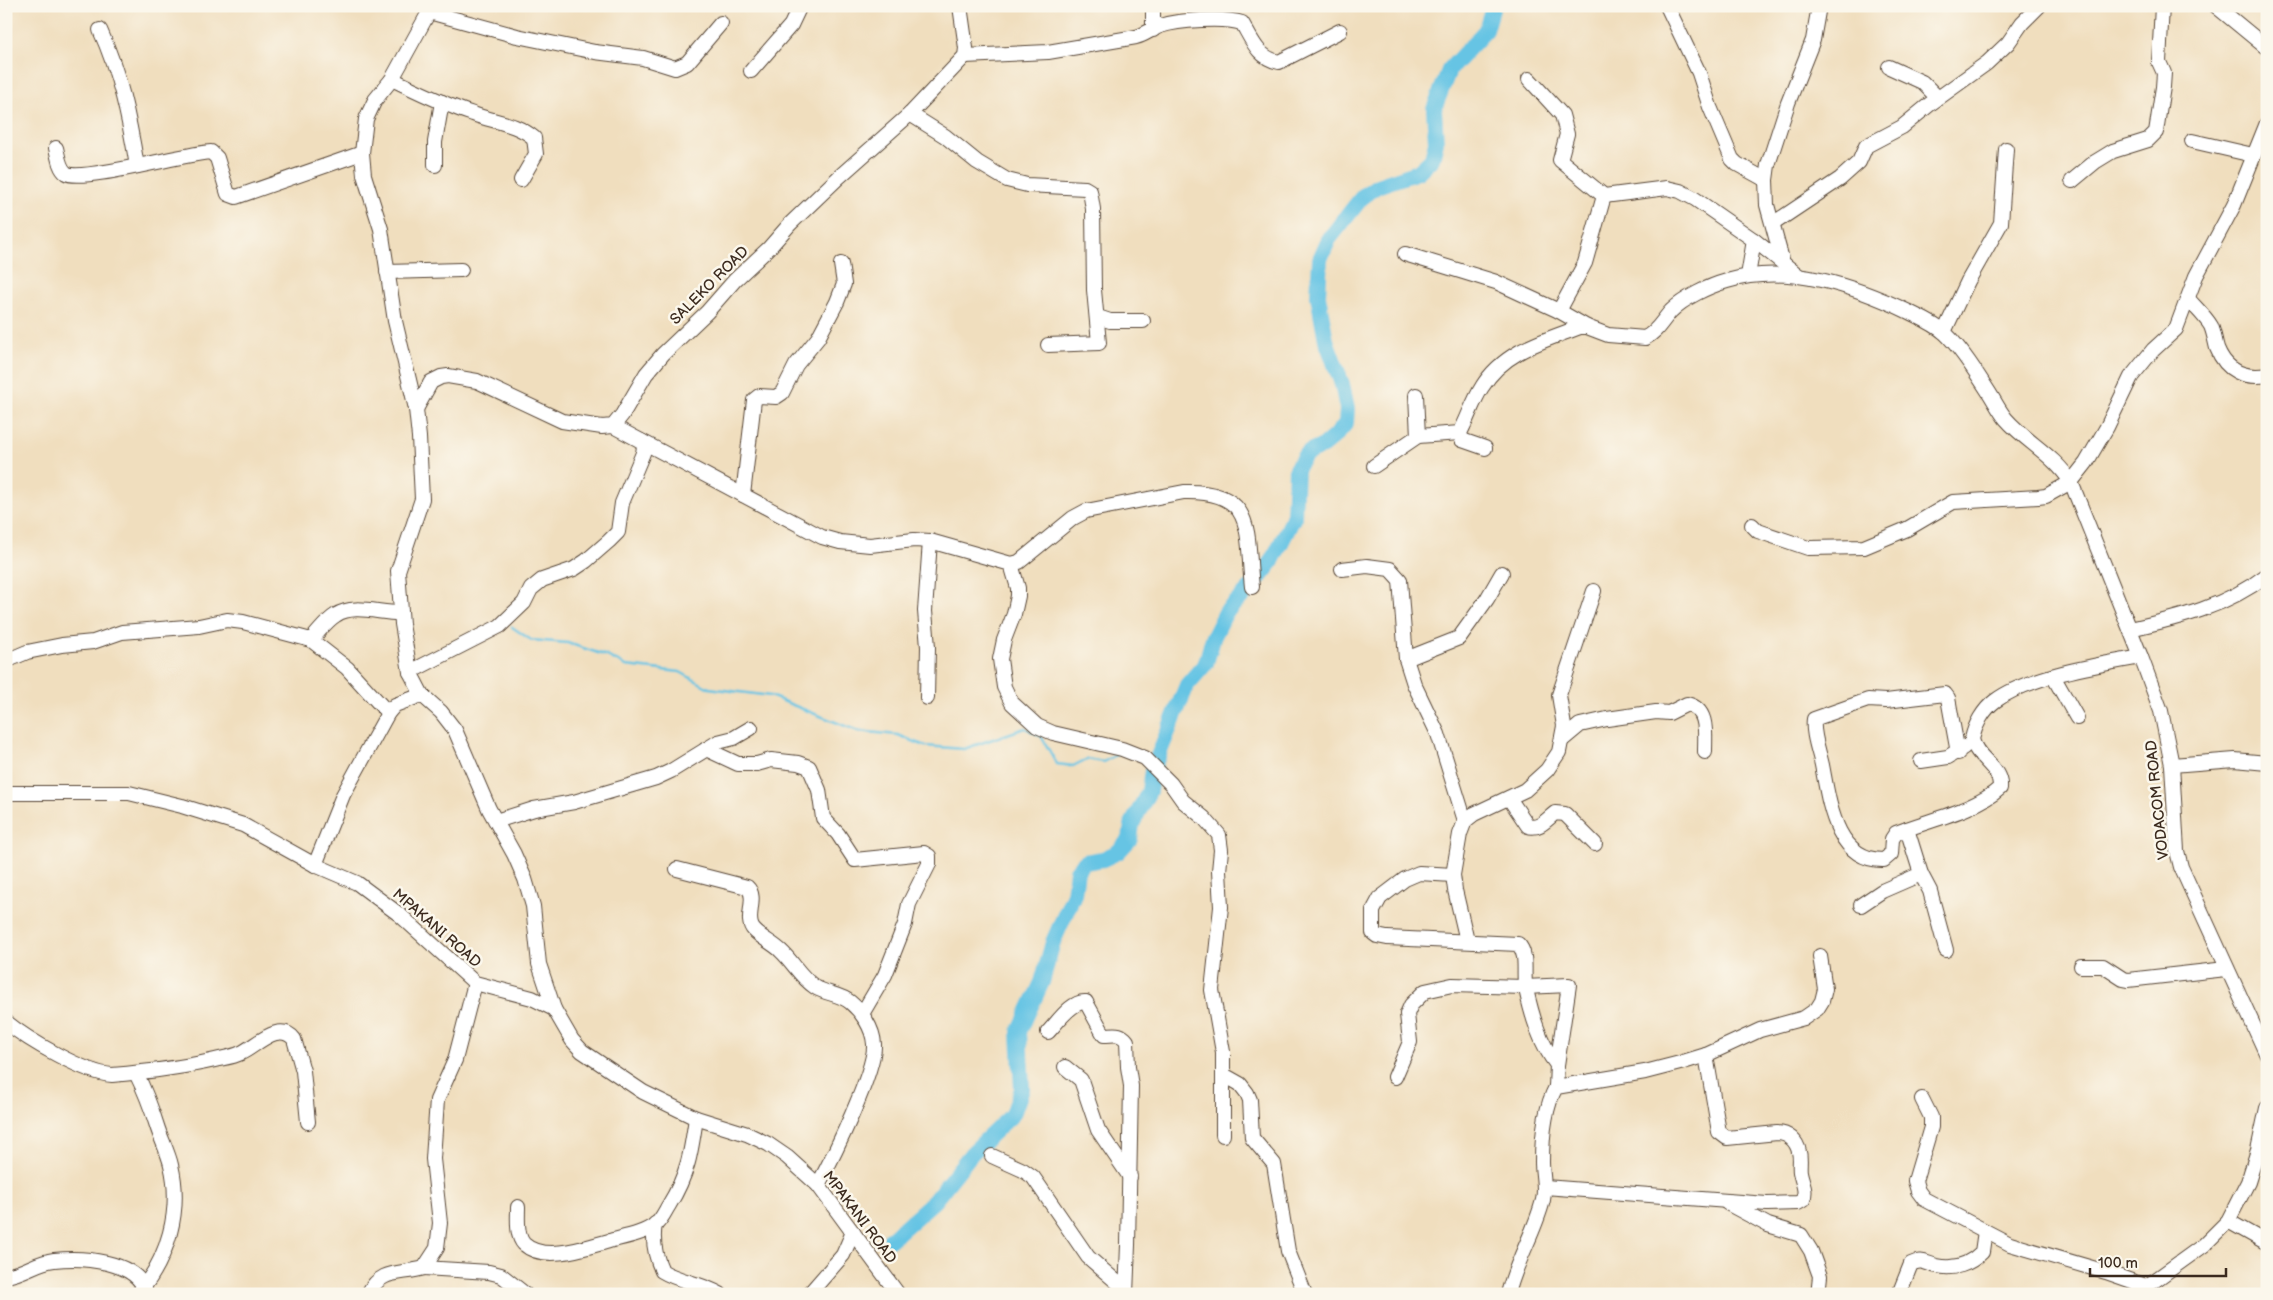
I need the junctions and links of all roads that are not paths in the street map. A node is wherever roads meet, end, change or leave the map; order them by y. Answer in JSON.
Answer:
{"nodes":[{"id":1,"x":800,"y":6,"type":"edge"},
{"id":2,"x":960,"y":6,"type":"edge"},
{"id":3,"x":1153,"y":6,"type":"edge"},
{"id":4,"x":1668,"y":6,"type":"edge"},
{"id":5,"x":1819,"y":6,"type":"edge"},
{"id":6,"x":2039,"y":6,"type":"edge"},
{"id":7,"x":2162,"y":6,"type":"edge"},
{"id":8,"x":2216,"y":6,"type":"edge"},
{"id":9,"x":429,"y":9,"type":"edge"},
{"id":10,"x":721,"y":23,"type":"dead end"},
{"id":11,"x":100,"y":30,"type":"dead end"},
{"id":12,"x":1153,"y":30,"type":"junction"},
{"id":13,"x":1340,"y":31,"type":"dead end"},
{"id":14,"x":2267,"y":48,"type":"edge"},
{"id":15,"x":965,"y":56,"type":"junction"},
{"id":16,"x":1889,"y":67,"type":"dead end"},
{"id":17,"x":751,"y":71,"type":"dead end"},
{"id":18,"x":392,"y":80,"type":"junction"},
{"id":19,"x":1529,"y":80,"type":"dead end"},
{"id":20,"x":1938,"y":98,"type":"junction"},
{"id":21,"x":442,"y":102,"type":"junction"},
{"id":22,"x":910,"y":114,"type":"junction"},
{"id":23,"x":2267,"y":123,"type":"edge"},
{"id":24,"x":2192,"y":142,"type":"dead end"},
{"id":25,"x":56,"y":148,"type":"dead end"},
{"id":26,"x":2006,"y":149,"type":"dead end"},
{"id":27,"x":362,"y":153,"type":"junction"},
{"id":28,"x":2253,"y":155,"type":"junction"},
{"id":29,"x":435,"y":165,"type":"dead end"},
{"id":30,"x":137,"y":166,"type":"junction"},
{"id":31,"x":521,"y":180,"type":"dead end"},
{"id":32,"x":1766,"y":180,"type":"junction"},
{"id":33,"x":2072,"y":181,"type":"dead end"},
{"id":34,"x":1604,"y":196,"type":"junction"},
{"id":35,"x":1774,"y":223,"type":"junction"},
{"id":36,"x":1754,"y":240,"type":"junction"},
{"id":37,"x":1405,"y":254,"type":"dead end"},
{"id":38,"x":1783,"y":262,"type":"junction"},
{"id":39,"x":841,"y":264,"type":"dead end"},
{"id":40,"x":461,"y":270,"type":"dead end"},
{"id":41,"x":387,"y":272,"type":"junction"},
{"id":42,"x":1748,"y":276,"type":"junction"},
{"id":43,"x":1800,"y":276,"type":"junction"},
{"id":44,"x":2188,"y":299,"type":"junction"},
{"id":45,"x":1559,"y":310,"type":"junction"},
{"id":46,"x":1098,"y":317,"type":"junction"},
{"id":47,"x":1143,"y":322,"type":"dead end"},
{"id":48,"x":1587,"y":327,"type":"junction"},
{"id":49,"x":1944,"y":332,"type":"junction"},
{"id":50,"x":1048,"y":345,"type":"dead end"},
{"id":51,"x":2267,"y":375,"type":"edge"},
{"id":52,"x":1416,"y":394,"type":"dead end"},
{"id":53,"x":416,"y":409,"type":"junction"},
{"id":54,"x":613,"y":426,"type":"junction"},
{"id":55,"x":1460,"y":433,"type":"junction"},
{"id":56,"x":1418,"y":436,"type":"junction"},
{"id":57,"x":641,"y":441,"type":"junction"},
{"id":58,"x":1485,"y":448,"type":"dead end"},
{"id":59,"x":1374,"y":466,"type":"dead end"},
{"id":60,"x":2071,"y":482,"type":"junction"},
{"id":61,"x":743,"y":495,"type":"junction"},
{"id":62,"x":1752,"y":525,"type":"dead end"},
{"id":63,"x":930,"y":541,"type":"junction"},
{"id":64,"x":1010,"y":564,"type":"junction"},
{"id":65,"x":1342,"y":569,"type":"dead end"},
{"id":66,"x":1502,"y":573,"type":"dead end"},
{"id":67,"x":2267,"y":574,"type":"edge"},
{"id":68,"x":1252,"y":587,"type":"dead end"},
{"id":69,"x":1594,"y":590,"type":"dead end"},
{"id":70,"x":401,"y":613,"type":"junction"},
{"id":71,"x":2130,"y":629,"type":"junction"},
{"id":72,"x":311,"y":640,"type":"junction"},
{"id":73,"x":2142,"y":657,"type":"junction"},
{"id":74,"x":1406,"y":659,"type":"junction"},
{"id":75,"x":6,"y":661,"type":"edge"},
{"id":76,"x":410,"y":672,"type":"junction"},
{"id":77,"x":2053,"y":676,"type":"junction"},
{"id":78,"x":422,"y":695,"type":"junction"},
{"id":79,"x":927,"y":698,"type":"dead end"},
{"id":80,"x":388,"y":713,"type":"junction"},
{"id":81,"x":2077,"y":718,"type":"dead end"},
{"id":82,"x":751,"y":728,"type":"dead end"},
{"id":83,"x":1562,"y":740,"type":"junction"},
{"id":84,"x":1972,"y":740,"type":"junction"},
{"id":85,"x":706,"y":749,"type":"junction"},
{"id":86,"x":1704,"y":752,"type":"dead end"},
{"id":87,"x":1958,"y":752,"type":"junction"},
{"id":88,"x":1921,"y":761,"type":"dead end"},
{"id":89,"x":2267,"y":763,"type":"edge"},
{"id":90,"x":2172,"y":765,"type":"junction"},
{"id":91,"x":6,"y":793,"type":"edge"},
{"id":92,"x":1509,"y":798,"type":"junction"},
{"id":93,"x":496,"y":821,"type":"junction"},
{"id":94,"x":1466,"y":821,"type":"junction"},
{"id":95,"x":1907,"y":829,"type":"junction"},
{"id":96,"x":1595,"y":844,"type":"dead end"},
{"id":97,"x":315,"y":865,"type":"junction"},
{"id":98,"x":677,"y":869,"type":"dead end"},
{"id":99,"x":1453,"y":874,"type":"junction"},
{"id":100,"x":1921,"y":874,"type":"junction"},
{"id":101,"x":1861,"y":905,"type":"dead end"},
{"id":102,"x":1467,"y":940,"type":"junction"},
{"id":103,"x":1946,"y":950,"type":"dead end"},
{"id":104,"x":1820,"y":956,"type":"dead end"},
{"id":105,"x":2081,"y":966,"type":"dead end"},
{"id":106,"x":2226,"y":970,"type":"junction"},
{"id":107,"x":475,"y":983,"type":"junction"},
{"id":108,"x":1525,"y":987,"type":"junction"},
{"id":109,"x":554,"y":1009,"type":"junction"},
{"id":110,"x":862,"y":1014,"type":"junction"},
{"id":111,"x":6,"y":1022,"type":"edge"},
{"id":112,"x":1048,"y":1032,"type":"dead end"},
{"id":113,"x":1706,"y":1055,"type":"junction"},
{"id":114,"x":2267,"y":1055,"type":"edge"},
{"id":115,"x":1557,"y":1065,"type":"junction"},
{"id":116,"x":1065,"y":1067,"type":"dead end"},
{"id":117,"x":136,"y":1073,"type":"junction"},
{"id":118,"x":1224,"y":1075,"type":"junction"},
{"id":119,"x":1395,"y":1077,"type":"dead end"},
{"id":120,"x":1556,"y":1087,"type":"junction"},
{"id":121,"x":1922,"y":1099,"type":"dead end"},
{"id":122,"x":2267,"y":1108,"type":"edge"},
{"id":123,"x":696,"y":1118,"type":"junction"},
{"id":124,"x":308,"y":1122,"type":"dead end"},
{"id":125,"x":1223,"y":1135,"type":"dead end"},
{"id":126,"x":992,"y":1156,"type":"dead end"},
{"id":127,"x":1130,"y":1177,"type":"junction"},
{"id":128,"x":818,"y":1185,"type":"junction"},
{"id":129,"x":1545,"y":1188,"type":"junction"},
{"id":130,"x":1725,"y":1202,"type":"junction"},
{"id":131,"x":518,"y":1207,"type":"dead end"},
{"id":132,"x":2228,"y":1221,"type":"junction"},
{"id":133,"x":655,"y":1224,"type":"junction"},
{"id":134,"x":1985,"y":1231,"type":"junction"},
{"id":135,"x":853,"y":1232,"type":"junction"},
{"id":136,"x":2267,"y":1244,"type":"edge"},
{"id":137,"x":424,"y":1268,"type":"junction"},
{"id":138,"x":6,"y":1276,"type":"edge"},
{"id":139,"x":2141,"y":1290,"type":"edge"},
{"id":140,"x":143,"y":1291,"type":"edge"},
{"id":141,"x":1126,"y":1292,"type":"edge"},
{"id":142,"x":368,"y":1294,"type":"edge"},
{"id":143,"x":525,"y":1294,"type":"edge"},
{"id":144,"x":720,"y":1294,"type":"edge"},
{"id":145,"x":809,"y":1294,"type":"edge"},
{"id":146,"x":898,"y":1294,"type":"edge"},
{"id":147,"x":1305,"y":1294,"type":"edge"},
{"id":148,"x":1508,"y":1294,"type":"edge"},
{"id":149,"x":1818,"y":1294,"type":"edge"},
{"id":150,"x":1899,"y":1294,"type":"edge"}],
"edges":[{"from":1,"to":17,"type":"street"},
{"from":2,"to":15,"type":"street"},
{"from":3,"to":12,"type":"street"},
{"from":4,"to":32,"type":"street"},
{"from":5,"to":32,"type":"street"},
{"from":6,"to":20,"type":"street"},
{"from":7,"to":33,"type":"street"},
{"from":8,"to":14,"type":"street"},
{"from":9,"to":10,"type":"street"},
{"from":9,"to":18,"type":"street"},
{"from":11,"to":30,"type":"street"},
{"from":12,"to":13,"type":"street"},
{"from":12,"to":15,"type":"street"},
{"from":15,"to":22,"type":"street","name":"SALEKO ROAD"},
{"from":16,"to":20,"type":"street"},
{"from":18,"to":21,"type":"street"},
{"from":18,"to":27,"type":"street"},
{"from":19,"to":34,"type":"street"},
{"from":20,"to":35,"type":"street"},
{"from":21,"to":29,"type":"street"},
{"from":21,"to":31,"type":"street"},
{"from":22,"to":46,"type":"street"},
{"from":22,"to":54,"type":"street","name":"SALEKO ROAD"},
{"from":23,"to":28,"type":"street"},
{"from":24,"to":28,"type":"street"},
{"from":25,"to":30,"type":"street"},
{"from":26,"to":49,"type":"street"},
{"from":27,"to":30,"type":"street"},
{"from":27,"to":41,"type":"street"},
{"from":28,"to":44,"type":"street"},
{"from":32,"to":35,"type":"street"},
{"from":34,"to":36,"type":"street"},
{"from":34,"to":45,"type":"street"},
{"from":35,"to":38,"type":"street"},
{"from":36,"to":38,"type":"street"},
{"from":36,"to":42,"type":"street"},
{"from":37,"to":45,"type":"street"},
{"from":38,"to":43,"type":"street"},
{"from":39,"to":61,"type":"street"},
{"from":40,"to":41,"type":"street"},
{"from":41,"to":53,"type":"street"},
{"from":42,"to":43,"type":"street"},
{"from":42,"to":48,"type":"street"},
{"from":43,"to":49,"type":"street"},
{"from":44,"to":51,"type":"street"},
{"from":44,"to":60,"type":"street"},
{"from":45,"to":48,"type":"street"},
{"from":46,"to":47,"type":"street"},
{"from":46,"to":50,"type":"street"},
{"from":48,"to":55,"type":"street"},
{"from":49,"to":60,"type":"street","name":"VODACOM ROAD"},
{"from":52,"to":56,"type":"street"},
{"from":53,"to":54,"type":"street"},
{"from":53,"to":70,"type":"street"},
{"from":54,"to":57,"type":"street"},
{"from":55,"to":56,"type":"street"},
{"from":55,"to":58,"type":"street"},
{"from":56,"to":59,"type":"street"},
{"from":57,"to":61,"type":"street"},
{"from":57,"to":76,"type":"street"},
{"from":60,"to":62,"type":"street"},
{"from":60,"to":71,"type":"street","name":"VODACOM ROAD"},
{"from":61,"to":63,"type":"street"},
{"from":63,"to":64,"type":"street"},
{"from":63,"to":79,"type":"street"},
{"from":64,"to":68,"type":"street"},
{"from":64,"to":118,"type":"street"},
{"from":65,"to":74,"type":"street"},
{"from":66,"to":74,"type":"street"},
{"from":67,"to":71,"type":"street"},
{"from":69,"to":83,"type":"street"},
{"from":70,"to":72,"type":"street"},
{"from":70,"to":76,"type":"street"},
{"from":71,"to":73,"type":"street","name":"VODACOM ROAD"},
{"from":72,"to":75,"type":"street"},
{"from":72,"to":80,"type":"street"},
{"from":73,"to":77,"type":"street"},
{"from":73,"to":90,"type":"street","name":"VODACOM ROAD"},
{"from":74,"to":94,"type":"street"},
{"from":76,"to":78,"type":"street"},
{"from":77,"to":81,"type":"street"},
{"from":77,"to":84,"type":"street"},
{"from":78,"to":80,"type":"street"},
{"from":78,"to":93,"type":"street"},
{"from":80,"to":97,"type":"street"},
{"from":82,"to":85,"type":"street"},
{"from":83,"to":86,"type":"street"},
{"from":83,"to":92,"type":"street"},
{"from":84,"to":87,"type":"street"},
{"from":84,"to":95,"type":"street"},
{"from":85,"to":93,"type":"street"},
{"from":85,"to":110,"type":"street"},
{"from":87,"to":88,"type":"street"},
{"from":87,"to":95,"type":"street"},
{"from":89,"to":90,"type":"street"},
{"from":90,"to":106,"type":"street","name":"VODACOM ROAD"},
{"from":91,"to":97,"type":"street","name":"MPAKANI ROAD"},
{"from":92,"to":94,"type":"street"},
{"from":92,"to":96,"type":"street"},
{"from":93,"to":109,"type":"street"},
{"from":94,"to":99,"type":"street"},
{"from":95,"to":100,"type":"street"},
{"from":97,"to":107,"type":"street","name":"MPAKANI ROAD"},
{"from":98,"to":110,"type":"street"},
{"from":99,"to":102,"type":"street"},
{"from":99,"to":102,"type":"street"},
{"from":100,"to":101,"type":"street"},
{"from":100,"to":103,"type":"street"},
{"from":102,"to":108,"type":"street"},
{"from":104,"to":113,"type":"street"},
{"from":105,"to":106,"type":"street"},
{"from":106,"to":114,"type":"street","name":"VODACOM ROAD"},
{"from":107,"to":109,"type":"street","name":"MPAKANI ROAD"},
{"from":107,"to":137,"type":"street"},
{"from":108,"to":115,"type":"street"},
{"from":108,"to":115,"type":"street"},
{"from":108,"to":119,"type":"street"},
{"from":109,"to":123,"type":"street","name":"MPAKANI ROAD"},
{"from":110,"to":128,"type":"street"},
{"from":111,"to":117,"type":"street"},
{"from":112,"to":127,"type":"street"},
{"from":113,"to":120,"type":"street"},
{"from":113,"to":130,"type":"street"},
{"from":115,"to":120,"type":"street"},
{"from":116,"to":127,"type":"street"},
{"from":117,"to":124,"type":"street"},
{"from":117,"to":140,"type":"street"},
{"from":118,"to":125,"type":"street"},
{"from":118,"to":147,"type":"street"},
{"from":120,"to":129,"type":"street"},
{"from":121,"to":134,"type":"street"},
{"from":122,"to":132,"type":"street"},
{"from":123,"to":128,"type":"street","name":"MPAKANI ROAD"},
{"from":123,"to":133,"type":"street"},
{"from":126,"to":141,"type":"street"},
{"from":127,"to":141,"type":"street"},
{"from":128,"to":135,"type":"street","name":"MPAKANI ROAD"},
{"from":129,"to":130,"type":"street"},
{"from":129,"to":148,"type":"street"},
{"from":130,"to":149,"type":"street"},
{"from":131,"to":133,"type":"street"},
{"from":132,"to":136,"type":"street"},
{"from":132,"to":139,"type":"street"},
{"from":133,"to":144,"type":"street"},
{"from":134,"to":139,"type":"street"},
{"from":134,"to":150,"type":"street"},
{"from":135,"to":145,"type":"street"},
{"from":135,"to":146,"type":"street","name":"MPAKANI ROAD"},
{"from":137,"to":142,"type":"street"},
{"from":137,"to":143,"type":"street"},
{"from":138,"to":140,"type":"street"}]}
